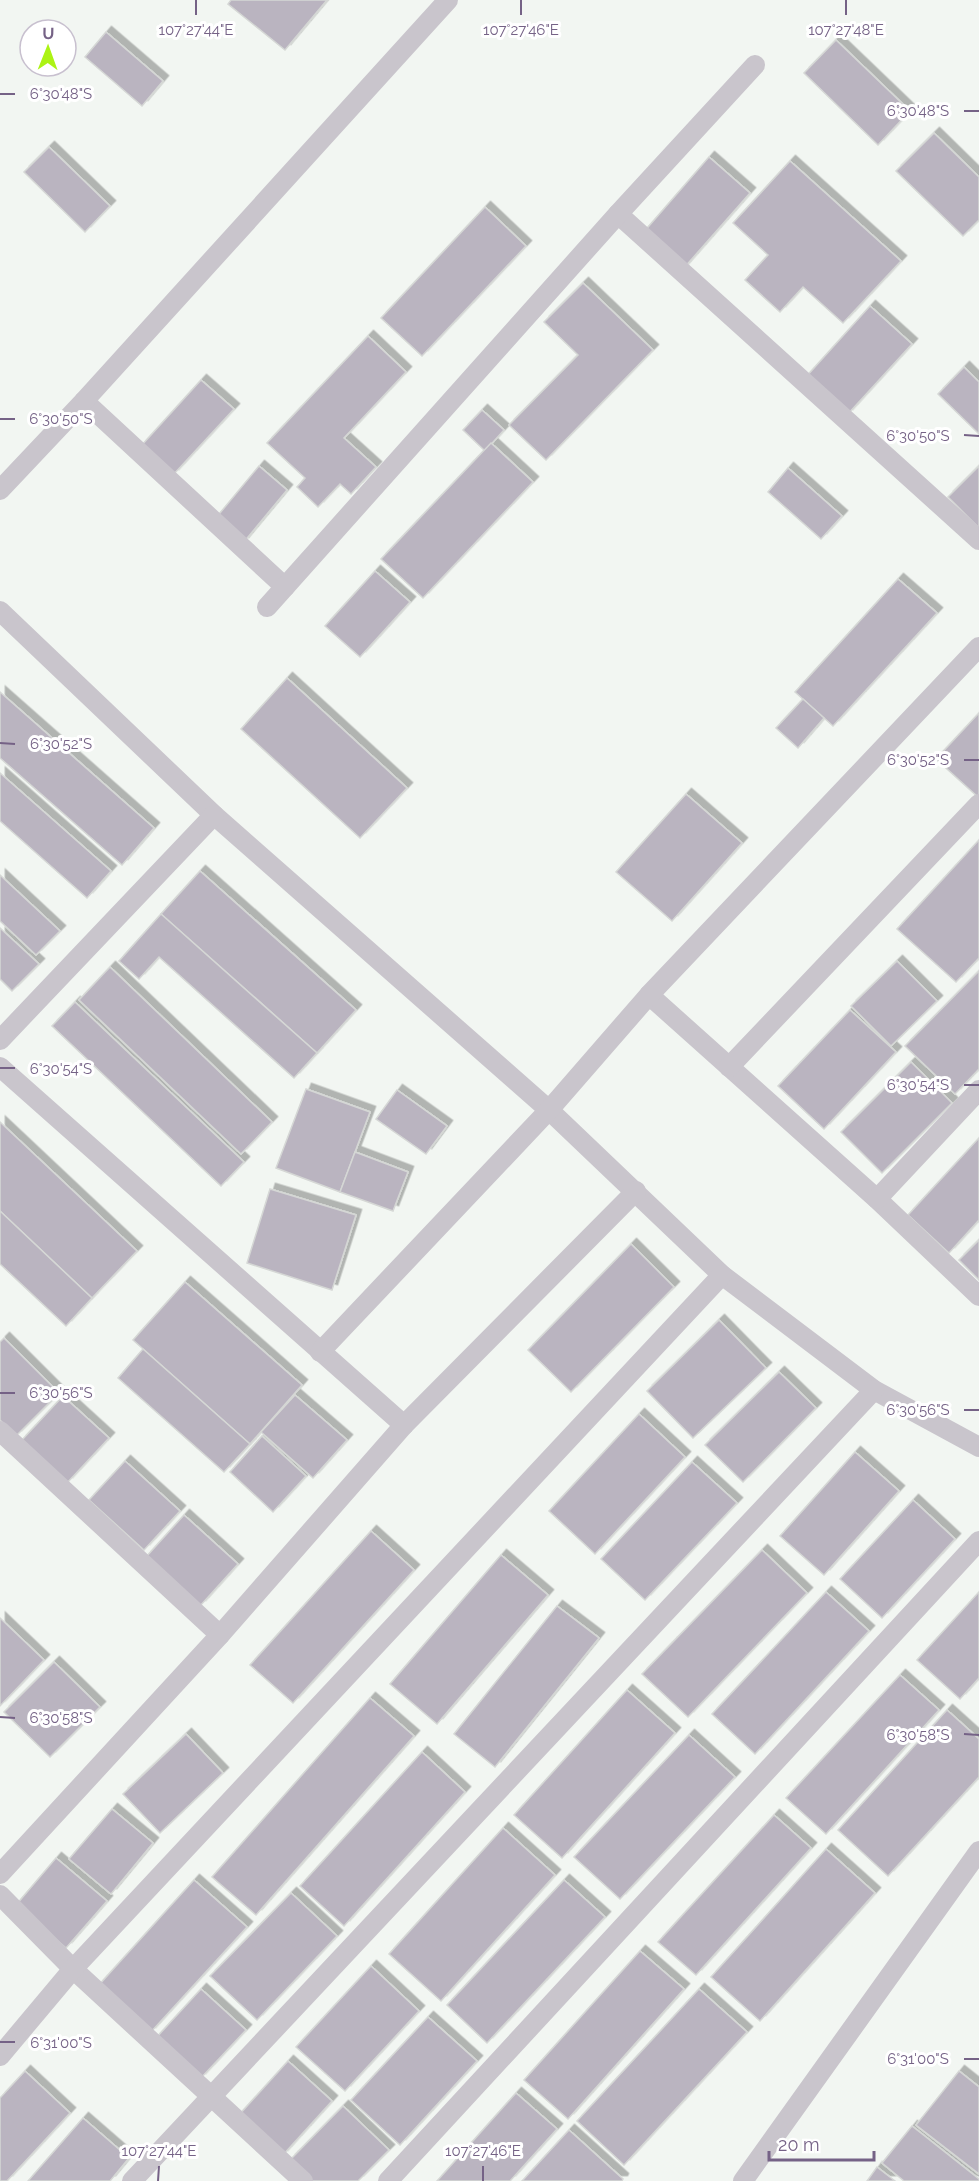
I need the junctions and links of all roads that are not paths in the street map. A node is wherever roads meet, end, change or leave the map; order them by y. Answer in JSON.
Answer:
{"nodes":[{"id":1,"x":448,"y":0,"type":"edge"},
{"id":2,"x":755,"y":65,"type":"dead end"},
{"id":3,"x":618,"y":214,"type":"junction"},
{"id":4,"x":84,"y":401,"type":"junction"},
{"id":5,"x":0,"y":490,"type":"edge"},
{"id":6,"x":979,"y":540,"type":"edge"},
{"id":7,"x":285,"y":587,"type":"junction"},
{"id":8,"x":267,"y":608,"type":"dead end"},
{"id":9,"x":3,"y":622,"type":"edge"},
{"id":10,"x":979,"y":647,"type":"edge"},
{"id":11,"x":979,"y":804,"type":"edge"},
{"id":12,"x":214,"y":815,"type":"junction"},
{"id":13,"x":649,"y":995,"type":"junction"},
{"id":14,"x":0,"y":1040,"type":"edge"},
{"id":15,"x":0,"y":1067,"type":"edge"},
{"id":16,"x":729,"y":1067,"type":"junction"},
{"id":17,"x":979,"y":1090,"type":"edge"},
{"id":18,"x":549,"y":1110,"type":"junction"},
{"id":19,"x":636,"y":1191,"type":"junction"},
{"id":20,"x":877,"y":1199,"type":"junction"},
{"id":21,"x":722,"y":1275,"type":"junction"},
{"id":22,"x":979,"y":1296,"type":"edge"},
{"id":23,"x":320,"y":1352,"type":"junction"},
{"id":24,"x":873,"y":1390,"type":"junction"},
{"id":25,"x":404,"y":1425,"type":"junction"},
{"id":26,"x":0,"y":1431,"type":"edge"},
{"id":27,"x":979,"y":1448,"type":"edge"},
{"id":28,"x":979,"y":1541,"type":"edge"},
{"id":29,"x":220,"y":1635,"type":"junction"},
{"id":30,"x":979,"y":1851,"type":"edge"},
{"id":31,"x":0,"y":1875,"type":"edge"},
{"id":32,"x":0,"y":1895,"type":"edge"},
{"id":33,"x":73,"y":1969,"type":"junction"},
{"id":34,"x":0,"y":2056,"type":"edge"},
{"id":35,"x":210,"y":2096,"type":"junction"},
{"id":36,"x":132,"y":2181,"type":"edge"},
{"id":37,"x":303,"y":2181,"type":"edge"},
{"id":38,"x":388,"y":2181,"type":"edge"},
{"id":39,"x":743,"y":2181,"type":"edge"}],
"edges":[{"from":1,"to":4,"type":"lane"},
{"from":2,"to":3,"type":"lane"},
{"from":3,"to":6,"type":"lane"},
{"from":3,"to":7,"type":"lane"},
{"from":4,"to":5,"type":"lane"},
{"from":4,"to":7,"type":"lane"},
{"from":7,"to":8,"type":"lane"},
{"from":9,"to":12,"type":"lane"},
{"from":10,"to":13,"type":"lane"},
{"from":11,"to":16,"type":"lane"},
{"from":12,"to":14,"type":"lane"},
{"from":12,"to":18,"type":"lane"},
{"from":13,"to":16,"type":"lane"},
{"from":13,"to":18,"type":"lane"},
{"from":15,"to":23,"type":"lane"},
{"from":16,"to":20,"type":"lane"},
{"from":17,"to":20,"type":"lane"},
{"from":18,"to":19,"type":"lane"},
{"from":18,"to":23,"type":"lane"},
{"from":19,"to":21,"type":"lane"},
{"from":19,"to":25,"type":"lane"},
{"from":20,"to":22,"type":"lane"},
{"from":21,"to":24,"type":"lane"},
{"from":21,"to":33,"type":"lane"},
{"from":23,"to":25,"type":"lane"},
{"from":24,"to":27,"type":"lane"},
{"from":24,"to":35,"type":"lane"},
{"from":25,"to":29,"type":"lane"},
{"from":26,"to":29,"type":"lane"},
{"from":28,"to":38,"type":"lane"},
{"from":29,"to":31,"type":"lane"},
{"from":30,"to":39,"type":"lane"},
{"from":32,"to":33,"type":"lane"},
{"from":33,"to":34,"type":"lane"},
{"from":33,"to":35,"type":"lane"},
{"from":35,"to":36,"type":"lane"},
{"from":35,"to":37,"type":"lane"}]}
